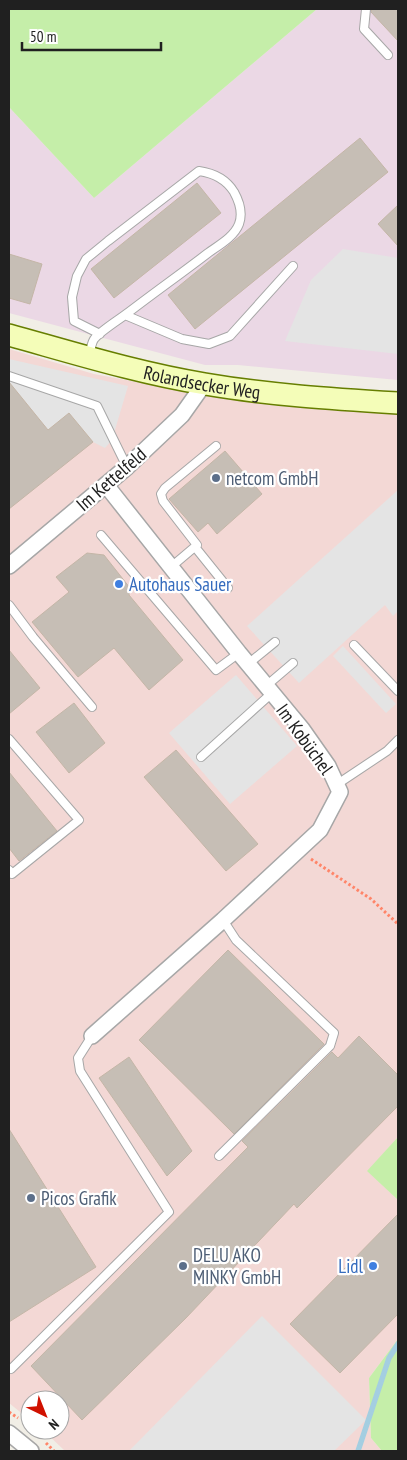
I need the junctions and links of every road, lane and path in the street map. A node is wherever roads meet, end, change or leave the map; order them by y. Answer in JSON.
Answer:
{"nodes":[{"id":1,"x":366,"y":9,"type":"edge"},
{"id":2,"x":388,"y":55,"type":"dead end"},
{"id":3,"x":293,"y":266,"type":"dead end"},
{"id":4,"x":125,"y":315,"type":"junction"},
{"id":5,"x":100,"y":334,"type":"junction"},
{"id":6,"x":9,"y":335,"type":"edge"},
{"id":7,"x":89,"y":358,"type":"junction"},
{"id":8,"x":9,"y":376,"type":"edge"},
{"id":9,"x":204,"y":384,"type":"junction"},
{"id":10,"x":398,"y":403,"type":"edge"},
{"id":11,"x":216,"y":446,"type":"dead end"},
{"id":12,"x":128,"y":467,"type":"junction"},
{"id":13,"x":106,"y":485,"type":"junction"},
{"id":14,"x":101,"y":535,"type":"dead end"},
{"id":15,"x":195,"y":547,"type":"junction"},
{"id":16,"x":9,"y":566,"type":"edge"},
{"id":17,"x":171,"y":567,"type":"junction"},
{"id":18,"x":228,"y":588,"type":"dead end"},
{"id":19,"x":9,"y":605,"type":"edge"},
{"id":20,"x":275,"y":642,"type":"dead end"},
{"id":21,"x":354,"y":645,"type":"dead end"},
{"id":22,"x":243,"y":659,"type":"junction"},
{"id":23,"x":293,"y":663,"type":"dead end"},
{"id":24,"x":269,"y":690,"type":"junction"},
{"id":25,"x":398,"y":691,"type":"edge"},
{"id":26,"x":92,"y":707,"type":"dead end"},
{"id":27,"x":9,"y":738,"type":"edge"},
{"id":28,"x":398,"y":740,"type":"edge"},
{"id":29,"x":201,"y":757,"type":"dead end"},
{"id":30,"x":336,"y":784,"type":"junction"},
{"id":31,"x":298,"y":850,"type":"junction"},
{"id":32,"x":9,"y":870,"type":"edge"},
{"id":33,"x":223,"y":920,"type":"junction"},
{"id":34,"x":398,"y":924,"type":"edge"},
{"id":35,"x":92,"y":1036,"type":"joint"},
{"id":36,"x":219,"y":1156,"type":"dead end"},
{"id":37,"x":11,"y":1370,"type":"dead end"},
{"id":38,"x":9,"y":1433,"type":"edge"},
{"id":39,"x":31,"y":1451,"type":"edge"}],
"edges":[{"from":1,"to":2,"type":"lane"},
{"from":3,"to":4,"type":"lane"},
{"from":4,"to":5,"type":"lane"},
{"from":4,"to":5,"type":"lane"},
{"from":5,"to":7,"type":"lane"},
{"from":6,"to":7,"type":"street","name":"Rolandsecker Weg"},
{"from":7,"to":9,"type":"street","name":"Rolandsecker Weg"},
{"from":8,"to":12,"type":"lane"},
{"from":9,"to":10,"type":"street","name":"Rolandsecker Weg"},
{"from":9,"to":12,"type":"street","name":"Im Kettelfeld"},
{"from":11,"to":15,"type":"lane"},
{"from":12,"to":13,"type":"street","name":"Im Kettelfeld"},
{"from":13,"to":16,"type":"street","name":"Im Kettelfeld"},
{"from":13,"to":17,"type":"street","name":"Im Kobüchel"},
{"from":14,"to":22,"type":"lane"},
{"from":15,"to":17,"type":"lane"},
{"from":15,"to":18,"type":"lane"},
{"from":17,"to":22,"type":"street","name":"Im Kobüchel"},
{"from":19,"to":26,"type":"lane"},
{"from":20,"to":22,"type":"lane"},
{"from":21,"to":25,"type":"lane"},
{"from":22,"to":24,"type":"street","name":"Im Kobüchel"},
{"from":23,"to":24,"type":"lane"},
{"from":24,"to":29,"type":"lane"},
{"from":24,"to":30,"type":"street","name":"Im Kobüchel"},
{"from":27,"to":32,"type":"lane"},
{"from":28,"to":30,"type":"lane"},
{"from":30,"to":31,"type":"street","name":"Im Kobüchel"},
{"from":31,"to":33,"type":"street","name":"Im Kobüchel"},
{"from":31,"to":34,"type":"path"},
{"from":33,"to":35,"type":"street","name":"Im Kobüchel"},
{"from":33,"to":36,"type":"lane"},
{"from":35,"to":37,"type":"lane"},
{"from":38,"to":39,"type":"street"}]}
